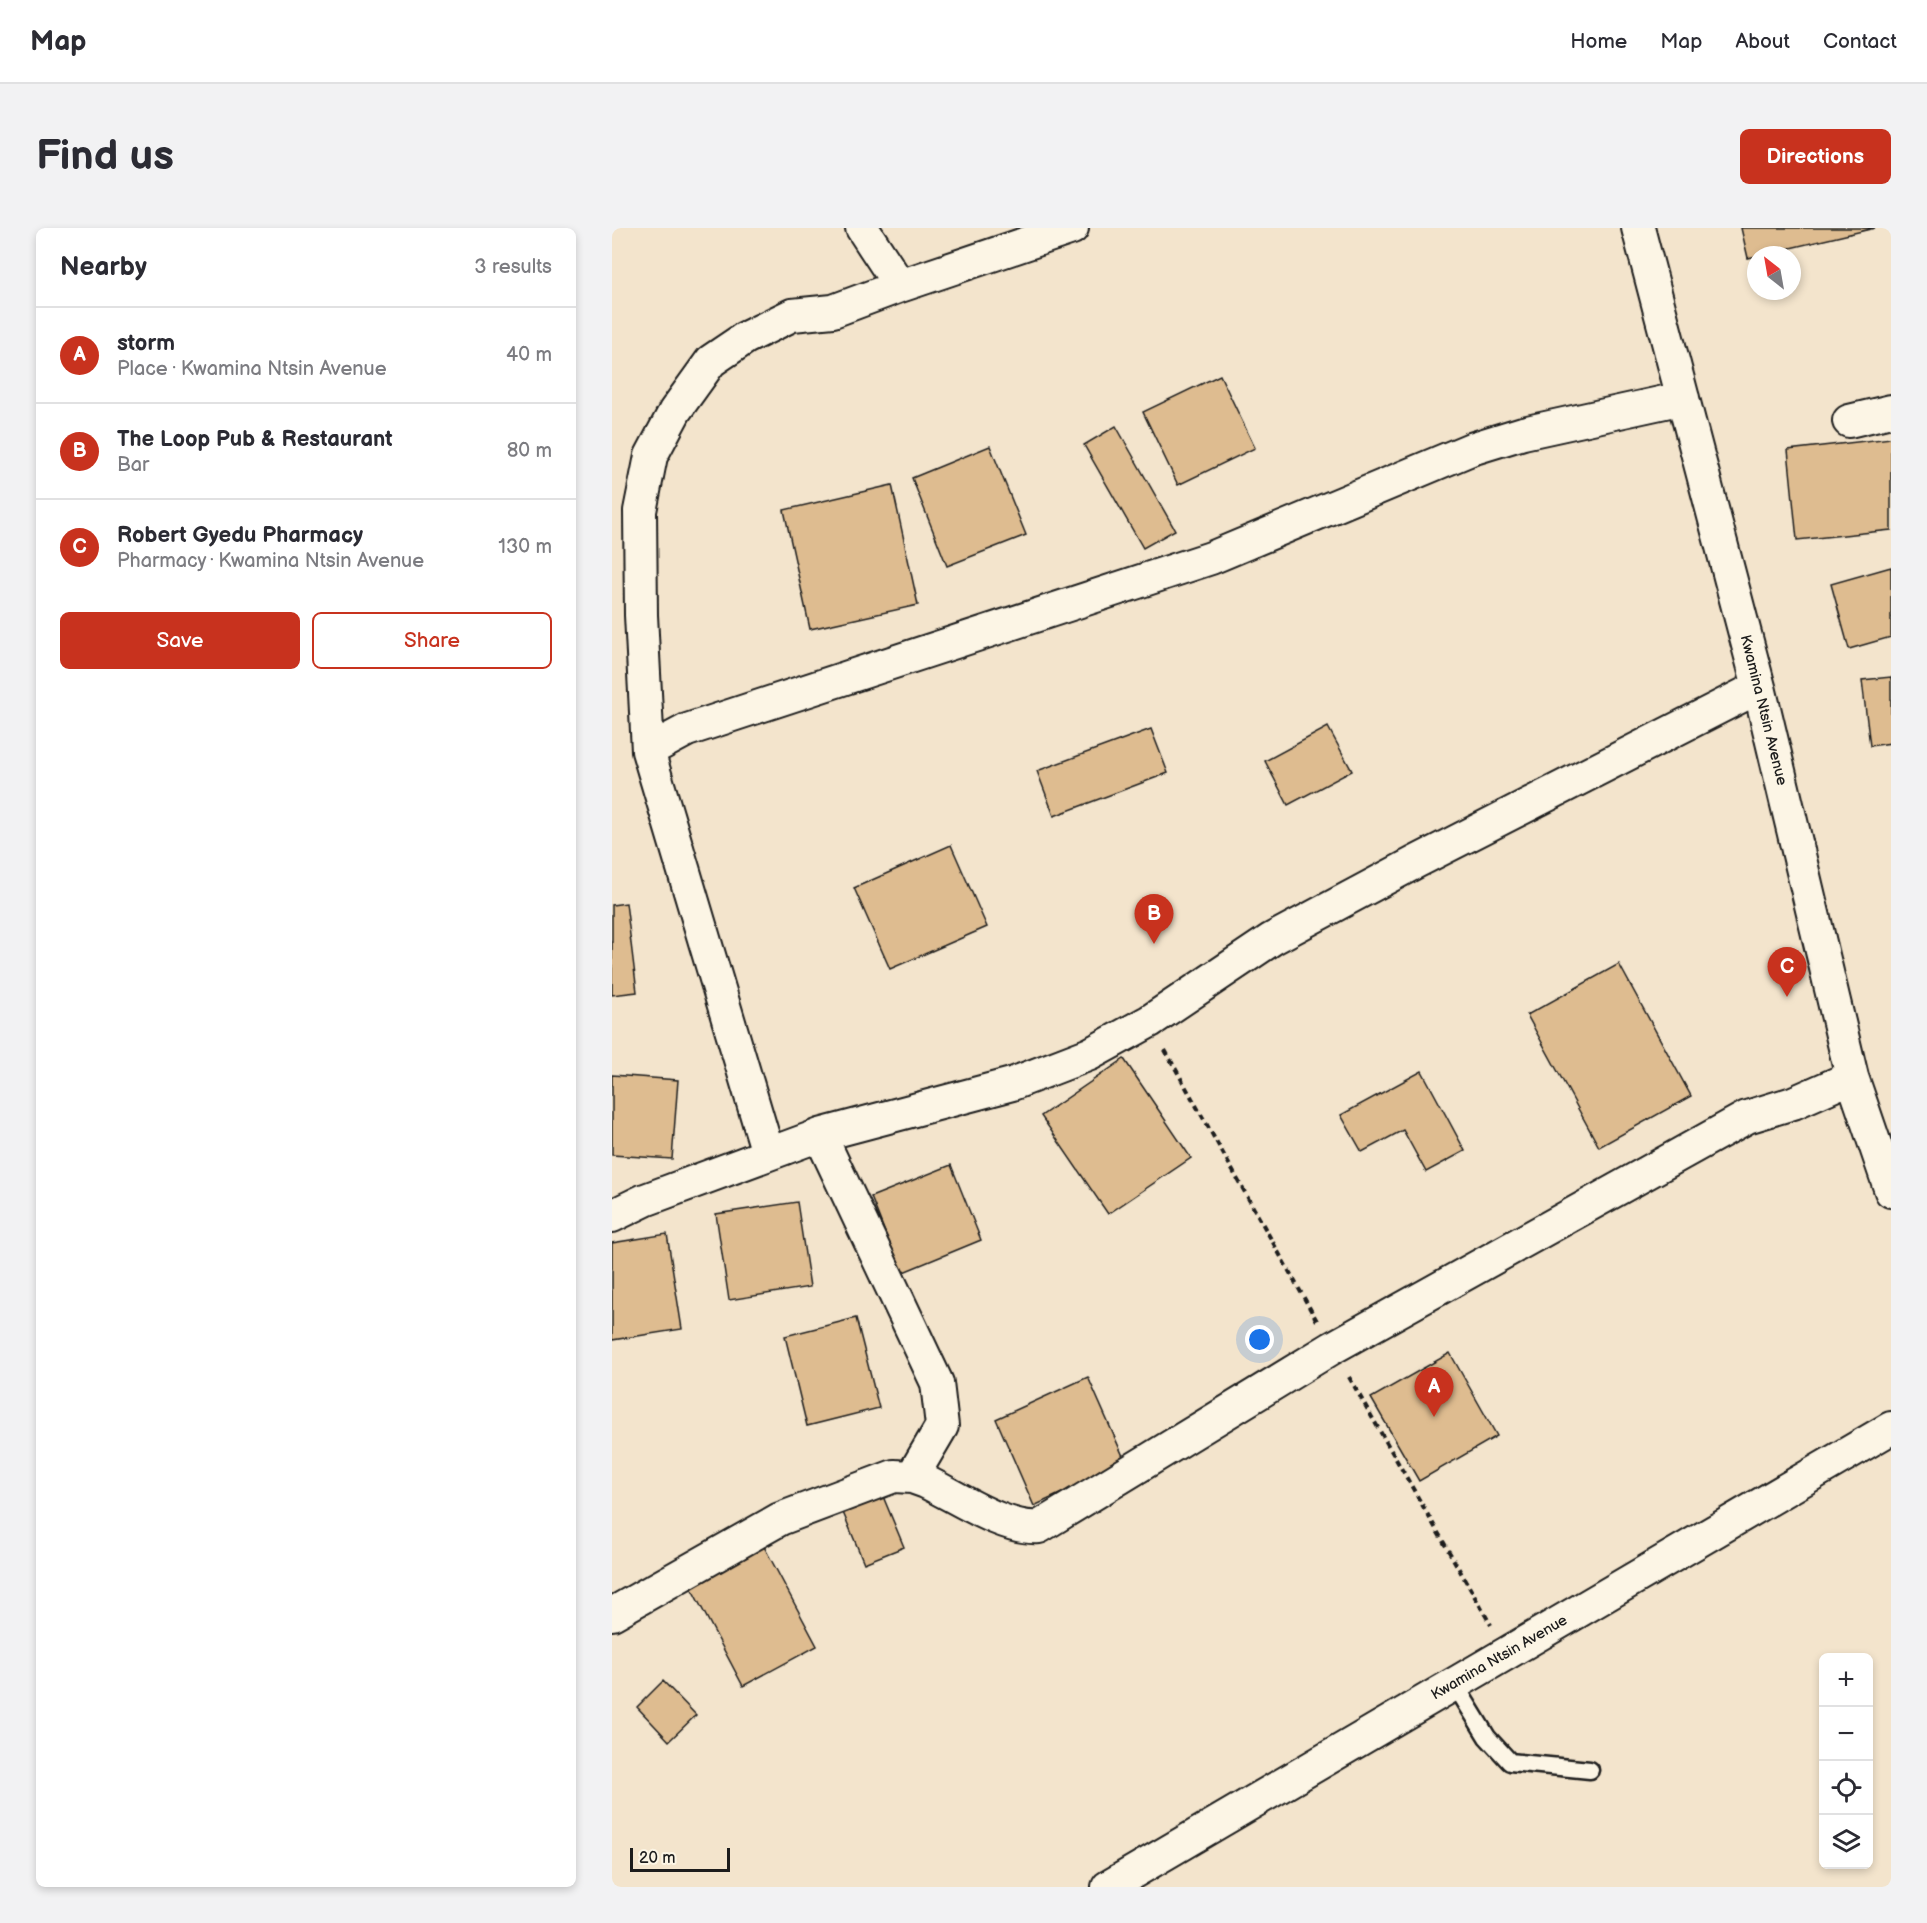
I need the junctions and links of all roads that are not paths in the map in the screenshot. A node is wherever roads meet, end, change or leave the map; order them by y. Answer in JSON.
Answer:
{"nodes":[{"id":1,"x":862,"y":228,"type":"edge"},
{"id":2,"x":1072,"y":228,"type":"edge"},
{"id":3,"x":1638,"y":228,"type":"edge"},
{"id":4,"x":900,"y":286,"type":"junction"},
{"id":5,"x":1683,"y":398,"type":"junction"},
{"id":6,"x":1891,"y":411,"type":"edge"},
{"id":7,"x":1849,"y":421,"type":"dead end"},
{"id":8,"x":1759,"y":687,"type":"junction"},
{"id":9,"x":648,"y":751,"type":"junction"},
{"id":10,"x":1852,"y":1077,"type":"junction"},
{"id":11,"x":820,"y":1135,"type":"junction"},
{"id":12,"x":768,"y":1154,"type":"junction"},
{"id":13,"x":1891,"y":1191,"type":"edge"},
{"id":14,"x":612,"y":1216,"type":"edge"},
{"id":15,"x":1891,"y":1428,"type":"edge"},
{"id":16,"x":912,"y":1477,"type":"junction"},
{"id":17,"x":612,"y":1614,"type":"edge"},
{"id":18,"x":1454,"y":1683,"type":"junction"},
{"id":19,"x":1590,"y":1770,"type":"dead end"},
{"id":20,"x":1108,"y":1887,"type":"edge"}],
"edges":[{"from":1,"to":4,"type":"street"},
{"from":2,"to":4,"type":"street"},
{"from":3,"to":5,"type":"street","name":"Kwamina Ntsin Avenue"},
{"from":4,"to":9,"type":"street"},
{"from":5,"to":8,"type":"street","name":"Kwamina Ntsin Avenue"},
{"from":5,"to":9,"type":"street"},
{"from":6,"to":7,"type":"street"},
{"from":8,"to":10,"type":"street","name":"Kwamina Ntsin Avenue"},
{"from":8,"to":11,"type":"street"},
{"from":9,"to":12,"type":"street"},
{"from":10,"to":13,"type":"street","name":"Kwamina Ntsin Avenue"},
{"from":10,"to":16,"type":"street"},
{"from":11,"to":12,"type":"street"},
{"from":11,"to":16,"type":"street"},
{"from":12,"to":14,"type":"street"},
{"from":15,"to":18,"type":"street","name":"Kwamina Ntsin Avenue"},
{"from":16,"to":17,"type":"street"},
{"from":18,"to":19,"type":"lane"},
{"from":18,"to":20,"type":"street","name":"Kwamina Ntsin Avenue"}]}
